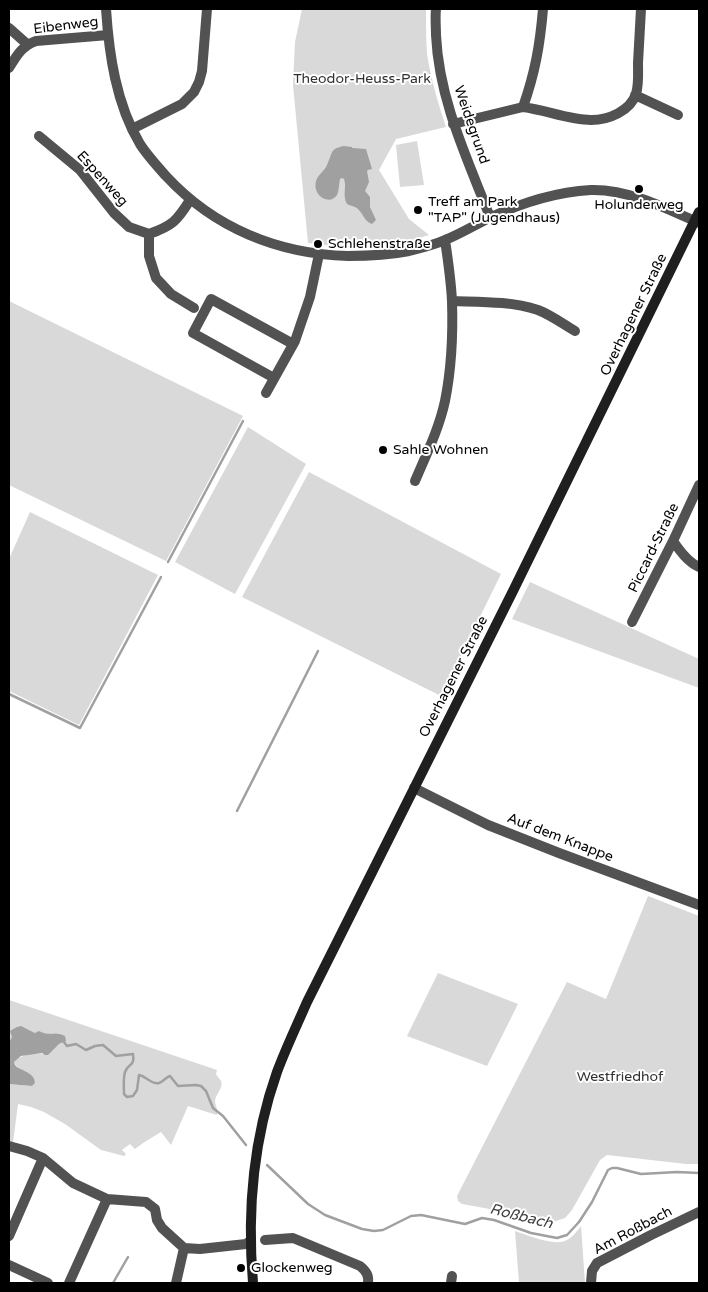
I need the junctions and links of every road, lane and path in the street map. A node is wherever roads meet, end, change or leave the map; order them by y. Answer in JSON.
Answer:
{"nodes":[{"id":1,"x":106,"y":9,"type":"edge"},
{"id":2,"x":207,"y":9,"type":"edge"},
{"id":3,"x":436,"y":9,"type":"edge"},
{"id":4,"x":543,"y":9,"type":"edge"},
{"id":5,"x":641,"y":9,"type":"edge"},
{"id":6,"x":9,"y":28,"type":"edge"},
{"id":7,"x":108,"y":35,"type":"junction"},
{"id":8,"x":27,"y":44,"type":"junction"},
{"id":9,"x":9,"y":68,"type":"edge"},
{"id":10,"x":635,"y":94,"type":"junction"},
{"id":11,"x":523,"y":107,"type":"junction"},
{"id":12,"x":678,"y":115,"type":"dead end"},
{"id":13,"x":453,"y":124,"type":"junction"},
{"id":14,"x":132,"y":129,"type":"junction"},
{"id":15,"x":39,"y":136,"type":"dead end"},
{"id":16,"x":190,"y":200,"type":"junction"},
{"id":17,"x":490,"y":218,"type":"junction"},
{"id":18,"x":698,"y":218,"type":"edge"},
{"id":19,"x":149,"y":234,"type":"junction"},
{"id":20,"x":445,"y":240,"type":"junction"},
{"id":21,"x":319,"y":254,"type":"junction"},
{"id":22,"x":452,"y":301,"type":"junction"},
{"id":23,"x":194,"y":308,"type":"dead end"},
{"id":24,"x":575,"y":331,"type":"dead end"},
{"id":25,"x":293,"y":344,"type":"junction"},
{"id":26,"x":274,"y":378,"type":"junction"},
{"id":27,"x":266,"y":393,"type":"dead end"},
{"id":28,"x":415,"y":481,"type":"dead end"},
{"id":29,"x":699,"y":485,"type":"edge"},
{"id":30,"x":673,"y":541,"type":"junction"},
{"id":31,"x":699,"y":567,"type":"edge"},
{"id":32,"x":632,"y":622,"type":"dead end"},
{"id":33,"x":414,"y":788,"type":"junction"},
{"id":34,"x":699,"y":906,"type":"edge"},
{"id":35,"x":9,"y":1146,"type":"edge"},
{"id":36,"x":43,"y":1158,"type":"junction"},
{"id":37,"x":107,"y":1199,"type":"junction"},
{"id":38,"x":699,"y":1212,"type":"edge"},
{"id":39,"x":9,"y":1236,"type":"edge"},
{"id":40,"x":265,"y":1240,"type":"dead end"},
{"id":41,"x":250,"y":1241,"type":"junction"},
{"id":42,"x":184,"y":1248,"type":"junction"},
{"id":43,"x":9,"y":1266,"type":"edge"},
{"id":44,"x":48,"y":1283,"type":"edge"},
{"id":45,"x":69,"y":1283,"type":"edge"},
{"id":46,"x":176,"y":1283,"type":"edge"},
{"id":47,"x":253,"y":1283,"type":"edge"},
{"id":48,"x":368,"y":1283,"type":"edge"},
{"id":49,"x":591,"y":1283,"type":"edge"}],
"edges":[{"from":1,"to":7,"type":"street"},
{"from":2,"to":14,"type":"street"},
{"from":3,"to":13,"type":"street","name":"Weidegrund"},
{"from":4,"to":11,"type":"street"},
{"from":5,"to":10,"type":"street"},
{"from":6,"to":8,"type":"street","name":"Eibenweg"},
{"from":7,"to":8,"type":"street","name":"Eibenweg"},
{"from":7,"to":14,"type":"street"},
{"from":8,"to":9,"type":"street","name":"Eibenweg"},
{"from":10,"to":11,"type":"street"},
{"from":10,"to":12,"type":"street"},
{"from":11,"to":13,"type":"street"},
{"from":13,"to":17,"type":"street","name":"Weidegrund"},
{"from":14,"to":16,"type":"street"},
{"from":15,"to":19,"type":"street","name":"Espenweg"},
{"from":16,"to":19,"type":"street"},
{"from":16,"to":21,"type":"street"},
{"from":17,"to":18,"type":"street"},
{"from":17,"to":20,"type":"street"},
{"from":18,"to":33,"type":"main road","name":"Overhagener Straße"},
{"from":19,"to":23,"type":"street"},
{"from":20,"to":21,"type":"street"},
{"from":20,"to":22,"type":"street"},
{"from":21,"to":25,"type":"street"},
{"from":22,"to":24,"type":"street"},
{"from":22,"to":28,"type":"street"},
{"from":25,"to":26,"type":"street"},
{"from":25,"to":26,"type":"street"},
{"from":26,"to":27,"type":"street"},
{"from":29,"to":30,"type":"street","name":"Piccard-Straße"},
{"from":30,"to":31,"type":"street"},
{"from":30,"to":32,"type":"street","name":"Piccard-Straße"},
{"from":33,"to":34,"type":"street","name":"Auf dem Knappe"},
{"from":33,"to":41,"type":"main road","name":"Overhagener Straße"},
{"from":35,"to":36,"type":"street"},
{"from":36,"to":37,"type":"street"},
{"from":36,"to":39,"type":"street"},
{"from":37,"to":42,"type":"street"},
{"from":37,"to":45,"type":"street"},
{"from":38,"to":49,"type":"street","name":"Am Roßbach"},
{"from":40,"to":48,"type":"street"},
{"from":41,"to":42,"type":"street"},
{"from":41,"to":47,"type":"main road","name":"Overhagener Straße"},
{"from":42,"to":46,"type":"street"},
{"from":43,"to":44,"type":"street"}]}
